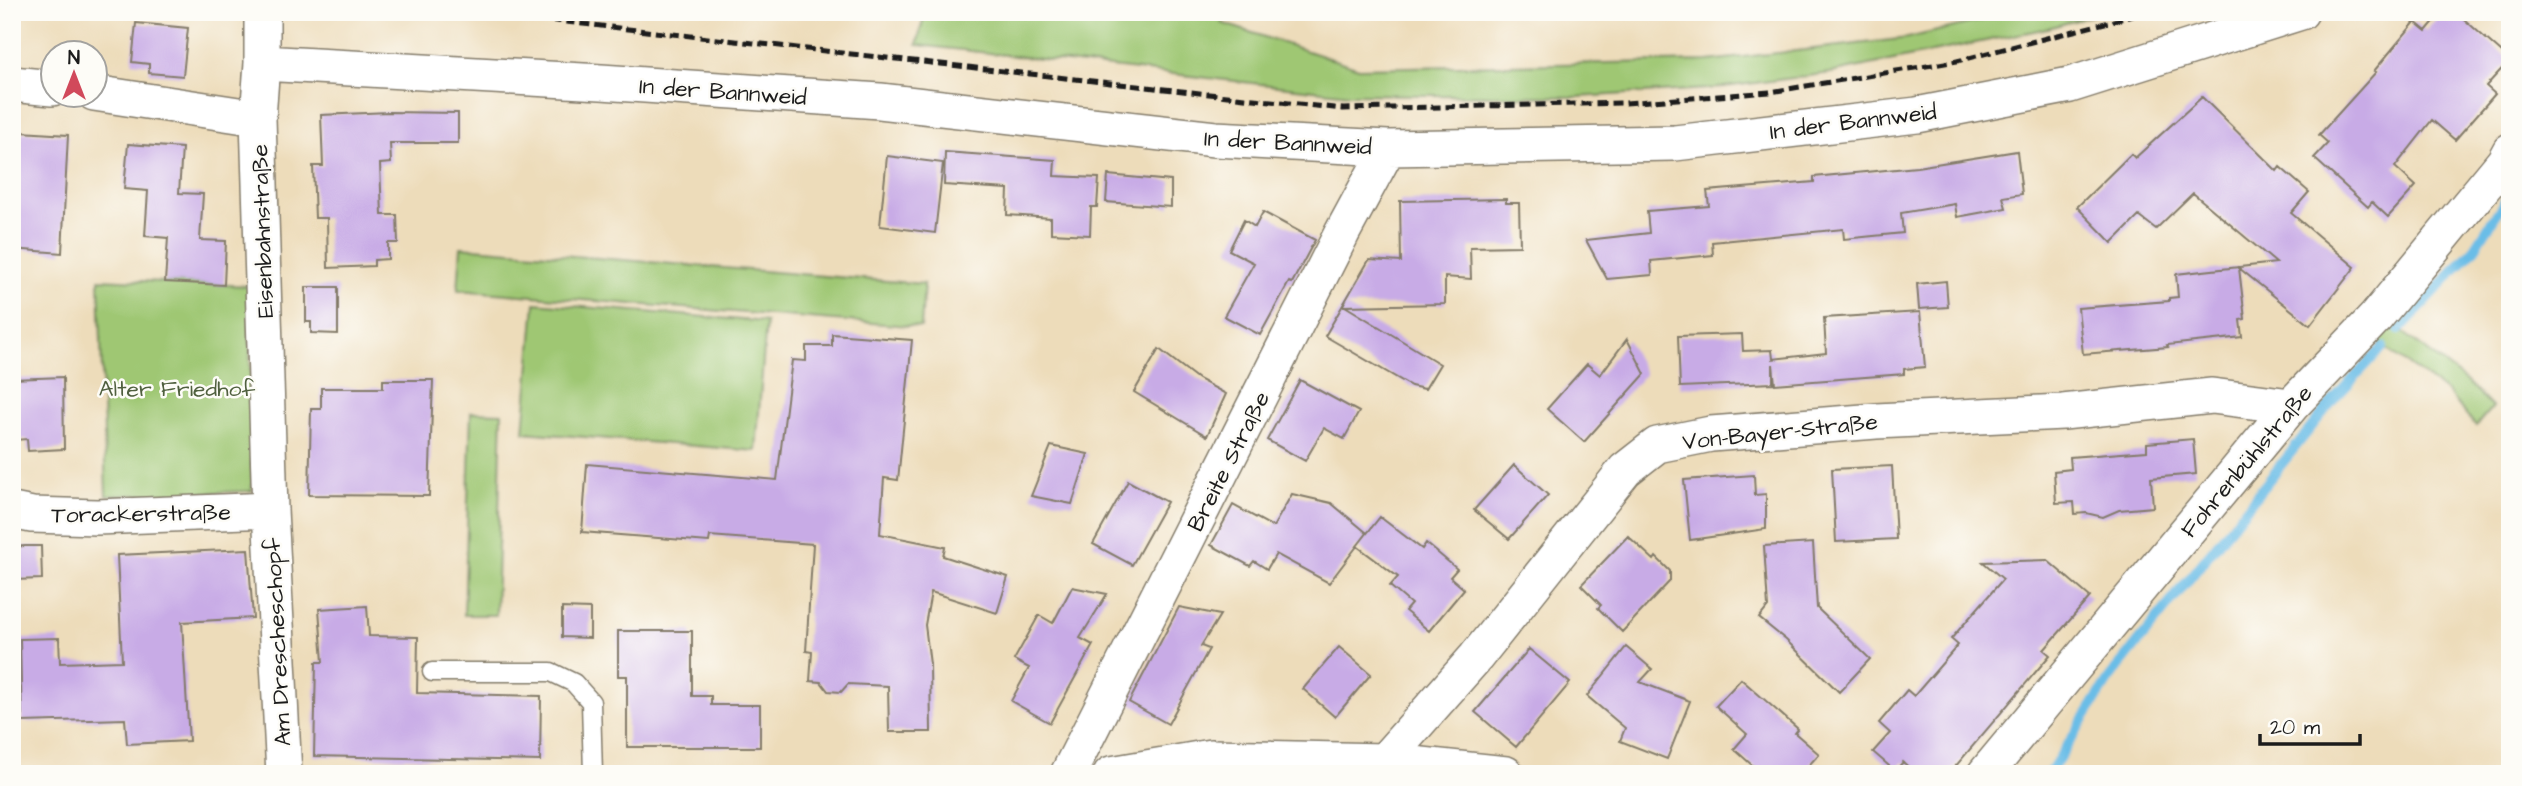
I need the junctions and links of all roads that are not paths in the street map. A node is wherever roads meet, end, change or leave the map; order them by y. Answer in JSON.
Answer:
{"nodes":[{"id":1,"x":262,"y":12,"type":"edge"},
{"id":2,"x":2301,"y":12,"type":"edge"},
{"id":3,"x":262,"y":64,"type":"junction"},
{"id":4,"x":12,"y":84,"type":"edge"},
{"id":5,"x":38,"y":87,"type":"edge"},
{"id":6,"x":108,"y":95,"type":"edge"},
{"id":7,"x":258,"y":118,"type":"junction"},
{"id":8,"x":1388,"y":148,"type":"junction"},
{"id":9,"x":2510,"y":151,"type":"edge"},
{"id":10,"x":2291,"y":406,"type":"junction"},
{"id":11,"x":270,"y":510,"type":"junction"},
{"id":12,"x":12,"y":511,"type":"edge"},
{"id":13,"x":432,"y":672,"type":"dead end"},
{"id":14,"x":1382,"y":767,"type":"edge"},
{"id":15,"x":284,"y":774,"type":"edge"},
{"id":16,"x":593,"y":774,"type":"edge"},
{"id":17,"x":1068,"y":774,"type":"edge"},
{"id":18,"x":1111,"y":774,"type":"edge"},
{"id":19,"x":1506,"y":774,"type":"edge"},
{"id":20,"x":1985,"y":774,"type":"edge"}],
"edges":[{"from":1,"to":3,"type":"street"},
{"from":2,"to":8,"type":"street","name":"In der Bannweid"},
{"from":3,"to":7,"type":"street"},
{"from":3,"to":8,"type":"street","name":"In der Bannweid"},
{"from":4,"to":5,"type":"street"},
{"from":6,"to":7,"type":"street","name":"Eisenbahnstraße"},
{"from":7,"to":11,"type":"street","name":"Eisenbahnstraße"},
{"from":8,"to":17,"type":"street","name":"Breite Straße"},
{"from":9,"to":10,"type":"street","name":"Fohrenbühlstraße"},
{"from":10,"to":14,"type":"street","name":"Von-Bayer-Straße"},
{"from":10,"to":20,"type":"street","name":"Fohrenbühlstraße"},
{"from":11,"to":12,"type":"street","name":"Torackerstraße"},
{"from":11,"to":15,"type":"street","name":"Am Drescheschopf"},
{"from":13,"to":16,"type":"lane"},
{"from":14,"to":18,"type":"street"},
{"from":14,"to":19,"type":"street"}]}
